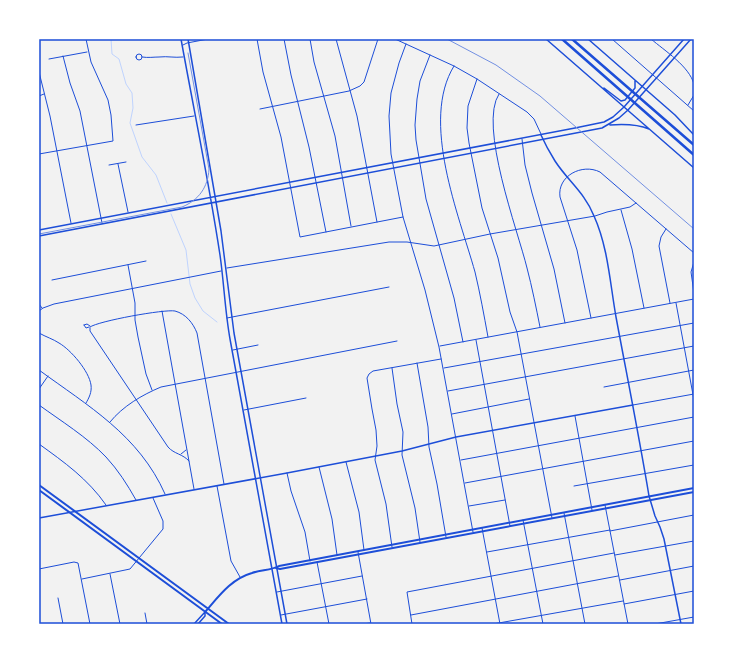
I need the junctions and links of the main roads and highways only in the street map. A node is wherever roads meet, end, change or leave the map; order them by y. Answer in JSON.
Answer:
{"nodes":[{"id":1,"x":181,"y":39,"type":"edge"},
{"id":2,"x":188,"y":39,"type":"edge"},
{"id":3,"x":546,"y":39,"type":"edge"},
{"id":4,"x":562,"y":39,"type":"edge"},
{"id":5,"x":572,"y":39,"type":"edge"},
{"id":6,"x":588,"y":39,"type":"edge"},
{"id":7,"x":684,"y":39,"type":"edge"},
{"id":8,"x":691,"y":39,"type":"edge"},
{"id":9,"x":635,"y":80,"type":"junction"},
{"id":10,"x":601,"y":86,"type":"junction"},
{"id":11,"x":642,"y":87,"type":"junction"},
{"id":12,"x":646,"y":90,"type":"junction"},
{"id":13,"x":624,"y":107,"type":"junction"},
{"id":14,"x":628,"y":110,"type":"junction"},
{"id":15,"x":592,"y":125,"type":"junction"},
{"id":16,"x":608,"y":125,"type":"junction"},
{"id":17,"x":575,"y":128,"type":"junction"},
{"id":18,"x":594,"y":130,"type":"junction"},
{"id":19,"x":653,"y":131,"type":"junction"},
{"id":20,"x":577,"y":133,"type":"junction"},
{"id":21,"x":541,"y":135,"type":"junction"},
{"id":22,"x":694,"y":135,"type":"edge"},
{"id":23,"x":543,"y":140,"type":"junction"},
{"id":24,"x":694,"y":145,"type":"edge"},
{"id":25,"x":694,"y":155,"type":"edge"},
{"id":26,"x":694,"y":168,"type":"edge"},
{"id":27,"x":264,"y":188,"type":"junction"},
{"id":28,"x":243,"y":191,"type":"junction"},
{"id":29,"x":265,"y":192,"type":"junction"},
{"id":30,"x":215,"y":197,"type":"junction"},
{"id":31,"x":244,"y":197,"type":"junction"},
{"id":32,"x":210,"y":198,"type":"junction"},
{"id":33,"x":216,"y":202,"type":"junction"},
{"id":34,"x":211,"y":203,"type":"junction"},
{"id":35,"x":39,"y":230,"type":"edge"},
{"id":36,"x":221,"y":231,"type":"junction"},
{"id":37,"x":216,"y":232,"type":"junction"},
{"id":38,"x":39,"y":236,"type":"edge"},
{"id":39,"x":633,"y":405,"type":"junction"},
{"id":40,"x":254,"y":444,"type":"junction"},
{"id":41,"x":249,"y":445,"type":"junction"},
{"id":42,"x":259,"y":478,"type":"junction"},
{"id":43,"x":256,"y":479,"type":"junction"},
{"id":44,"x":39,"y":485,"type":"edge"},
{"id":45,"x":694,"y":488,"type":"edge"},
{"id":46,"x":39,"y":490,"type":"edge"},
{"id":47,"x":681,"y":492,"type":"junction"},
{"id":48,"x":694,"y":492,"type":"edge"},
{"id":49,"x":649,"y":496,"type":"junction"},
{"id":50,"x":650,"y":500,"type":"junction"},
{"id":51,"x":605,"y":506,"type":"junction"},
{"id":52,"x":592,"y":508,"type":"junction"},
{"id":53,"x":265,"y":509,"type":"junction"},
{"id":54,"x":261,"y":510,"type":"junction"},
{"id":55,"x":70,"y":512,"type":"junction"},
{"id":56,"x":75,"y":512,"type":"junction"},
{"id":57,"x":39,"y":518,"type":"edge"},
{"id":58,"x":97,"y":527,"type":"junction"},
{"id":59,"x":94,"y":531,"type":"junction"},
{"id":60,"x":270,"y":536,"type":"junction"},
{"id":61,"x":266,"y":537,"type":"junction"},
{"id":62,"x":117,"y":542,"type":"junction"},
{"id":63,"x":114,"y":546,"type":"junction"},
{"id":64,"x":272,"y":568,"type":"junction"},
{"id":65,"x":276,"y":568,"type":"junction"},
{"id":66,"x":164,"y":576,"type":"junction"},
{"id":67,"x":161,"y":580,"type":"junction"},
{"id":68,"x":186,"y":592,"type":"junction"},
{"id":69,"x":183,"y":596,"type":"junction"},
{"id":70,"x":208,"y":609,"type":"junction"},
{"id":71,"x":205,"y":612,"type":"junction"},
{"id":72,"x":194,"y":624,"type":"edge"},
{"id":73,"x":198,"y":624,"type":"edge"},
{"id":74,"x":222,"y":624,"type":"edge"},
{"id":75,"x":229,"y":624,"type":"edge"},
{"id":76,"x":282,"y":624,"type":"edge"},
{"id":77,"x":287,"y":624,"type":"edge"},
{"id":78,"x":681,"y":624,"type":"edge"}],
"edges":[{"from":1,"to":32,"type":"main road"},
{"from":2,"to":30,"type":"main road"},
{"from":3,"to":10,"type":"main road"},
{"from":4,"to":25,"type":"highway"},
{"from":5,"to":24,"type":"highway"},
{"from":6,"to":9,"type":"main road"},
{"from":7,"to":11,"type":"main road"},
{"from":8,"to":12,"type":"main road"},
{"from":9,"to":10,"type":"main road"},
{"from":9,"to":11,"type":"main road"},
{"from":10,"to":13,"type":"main road"},
{"from":11,"to":12,"type":"main road"},
{"from":11,"to":13,"type":"main road"},
{"from":12,"to":14,"type":"main road"},
{"from":12,"to":22,"type":"main road"},
{"from":13,"to":14,"type":"main road"},
{"from":13,"to":15,"type":"main road"},
{"from":14,"to":16,"type":"main road"},
{"from":14,"to":19,"type":"main road"},
{"from":15,"to":17,"type":"main road"},
{"from":15,"to":18,"type":"main road"},
{"from":16,"to":18,"type":"main road"},
{"from":16,"to":19,"type":"main road"},
{"from":17,"to":20,"type":"main road"},
{"from":17,"to":21,"type":"main road"},
{"from":18,"to":20,"type":"main road"},
{"from":19,"to":26,"type":"main road"},
{"from":20,"to":23,"type":"main road"},
{"from":21,"to":23,"type":"main road"},
{"from":21,"to":27,"type":"main road"},
{"from":23,"to":29,"type":"main road"},
{"from":23,"to":39,"type":"main road"},
{"from":27,"to":28,"type":"main road"},
{"from":27,"to":29,"type":"main road"},
{"from":28,"to":30,"type":"main road"},
{"from":28,"to":31,"type":"main road"},
{"from":29,"to":31,"type":"main road"},
{"from":30,"to":32,"type":"main road"},
{"from":30,"to":33,"type":"main road"},
{"from":31,"to":33,"type":"main road"},
{"from":32,"to":34,"type":"main road"},
{"from":32,"to":35,"type":"main road"},
{"from":33,"to":34,"type":"main road"},
{"from":33,"to":36,"type":"main road"},
{"from":34,"to":37,"type":"main road"},
{"from":34,"to":38,"type":"main road"},
{"from":36,"to":37,"type":"main road"},
{"from":36,"to":40,"type":"main road"},
{"from":37,"to":41,"type":"main road"},
{"from":39,"to":42,"type":"main road"},
{"from":39,"to":49,"type":"main road"},
{"from":40,"to":41,"type":"main road"},
{"from":40,"to":42,"type":"main road"},
{"from":41,"to":43,"type":"main road"},
{"from":42,"to":43,"type":"main road"},
{"from":42,"to":53,"type":"main road"},
{"from":43,"to":54,"type":"main road"},
{"from":43,"to":56,"type":"main road"},
{"from":44,"to":56,"type":"main road"},
{"from":45,"to":47,"type":"main road"},
{"from":46,"to":55,"type":"main road"},
{"from":47,"to":48,"type":"main road"},
{"from":47,"to":49,"type":"main road"},
{"from":47,"to":50,"type":"main road"},
{"from":49,"to":50,"type":"main road"},
{"from":49,"to":51,"type":"main road"},
{"from":50,"to":51,"type":"main road"},
{"from":50,"to":78,"type":"main road"},
{"from":51,"to":52,"type":"main road"},
{"from":52,"to":65,"type":"main road"},
{"from":52,"to":65,"type":"main road"},
{"from":53,"to":54,"type":"main road"},
{"from":53,"to":60,"type":"main road"},
{"from":54,"to":61,"type":"main road"},
{"from":55,"to":56,"type":"main road"},
{"from":55,"to":57,"type":"main road"},
{"from":55,"to":59,"type":"main road"},
{"from":56,"to":58,"type":"main road"},
{"from":58,"to":59,"type":"main road"},
{"from":58,"to":62,"type":"main road"},
{"from":59,"to":63,"type":"main road"},
{"from":60,"to":61,"type":"main road"},
{"from":60,"to":65,"type":"main road"},
{"from":61,"to":64,"type":"main road"},
{"from":62,"to":63,"type":"main road"},
{"from":62,"to":66,"type":"main road"},
{"from":63,"to":67,"type":"main road"},
{"from":64,"to":65,"type":"main road"},
{"from":64,"to":70,"type":"main road"},
{"from":64,"to":76,"type":"main road"},
{"from":65,"to":77,"type":"main road"},
{"from":66,"to":67,"type":"main road"},
{"from":66,"to":68,"type":"main road"},
{"from":67,"to":69,"type":"main road"},
{"from":68,"to":69,"type":"main road"},
{"from":68,"to":70,"type":"main road"},
{"from":69,"to":71,"type":"main road"},
{"from":70,"to":71,"type":"main road"},
{"from":70,"to":75,"type":"main road"},
{"from":71,"to":72,"type":"main road"},
{"from":71,"to":73,"type":"main road"},
{"from":71,"to":74,"type":"main road"}]}
